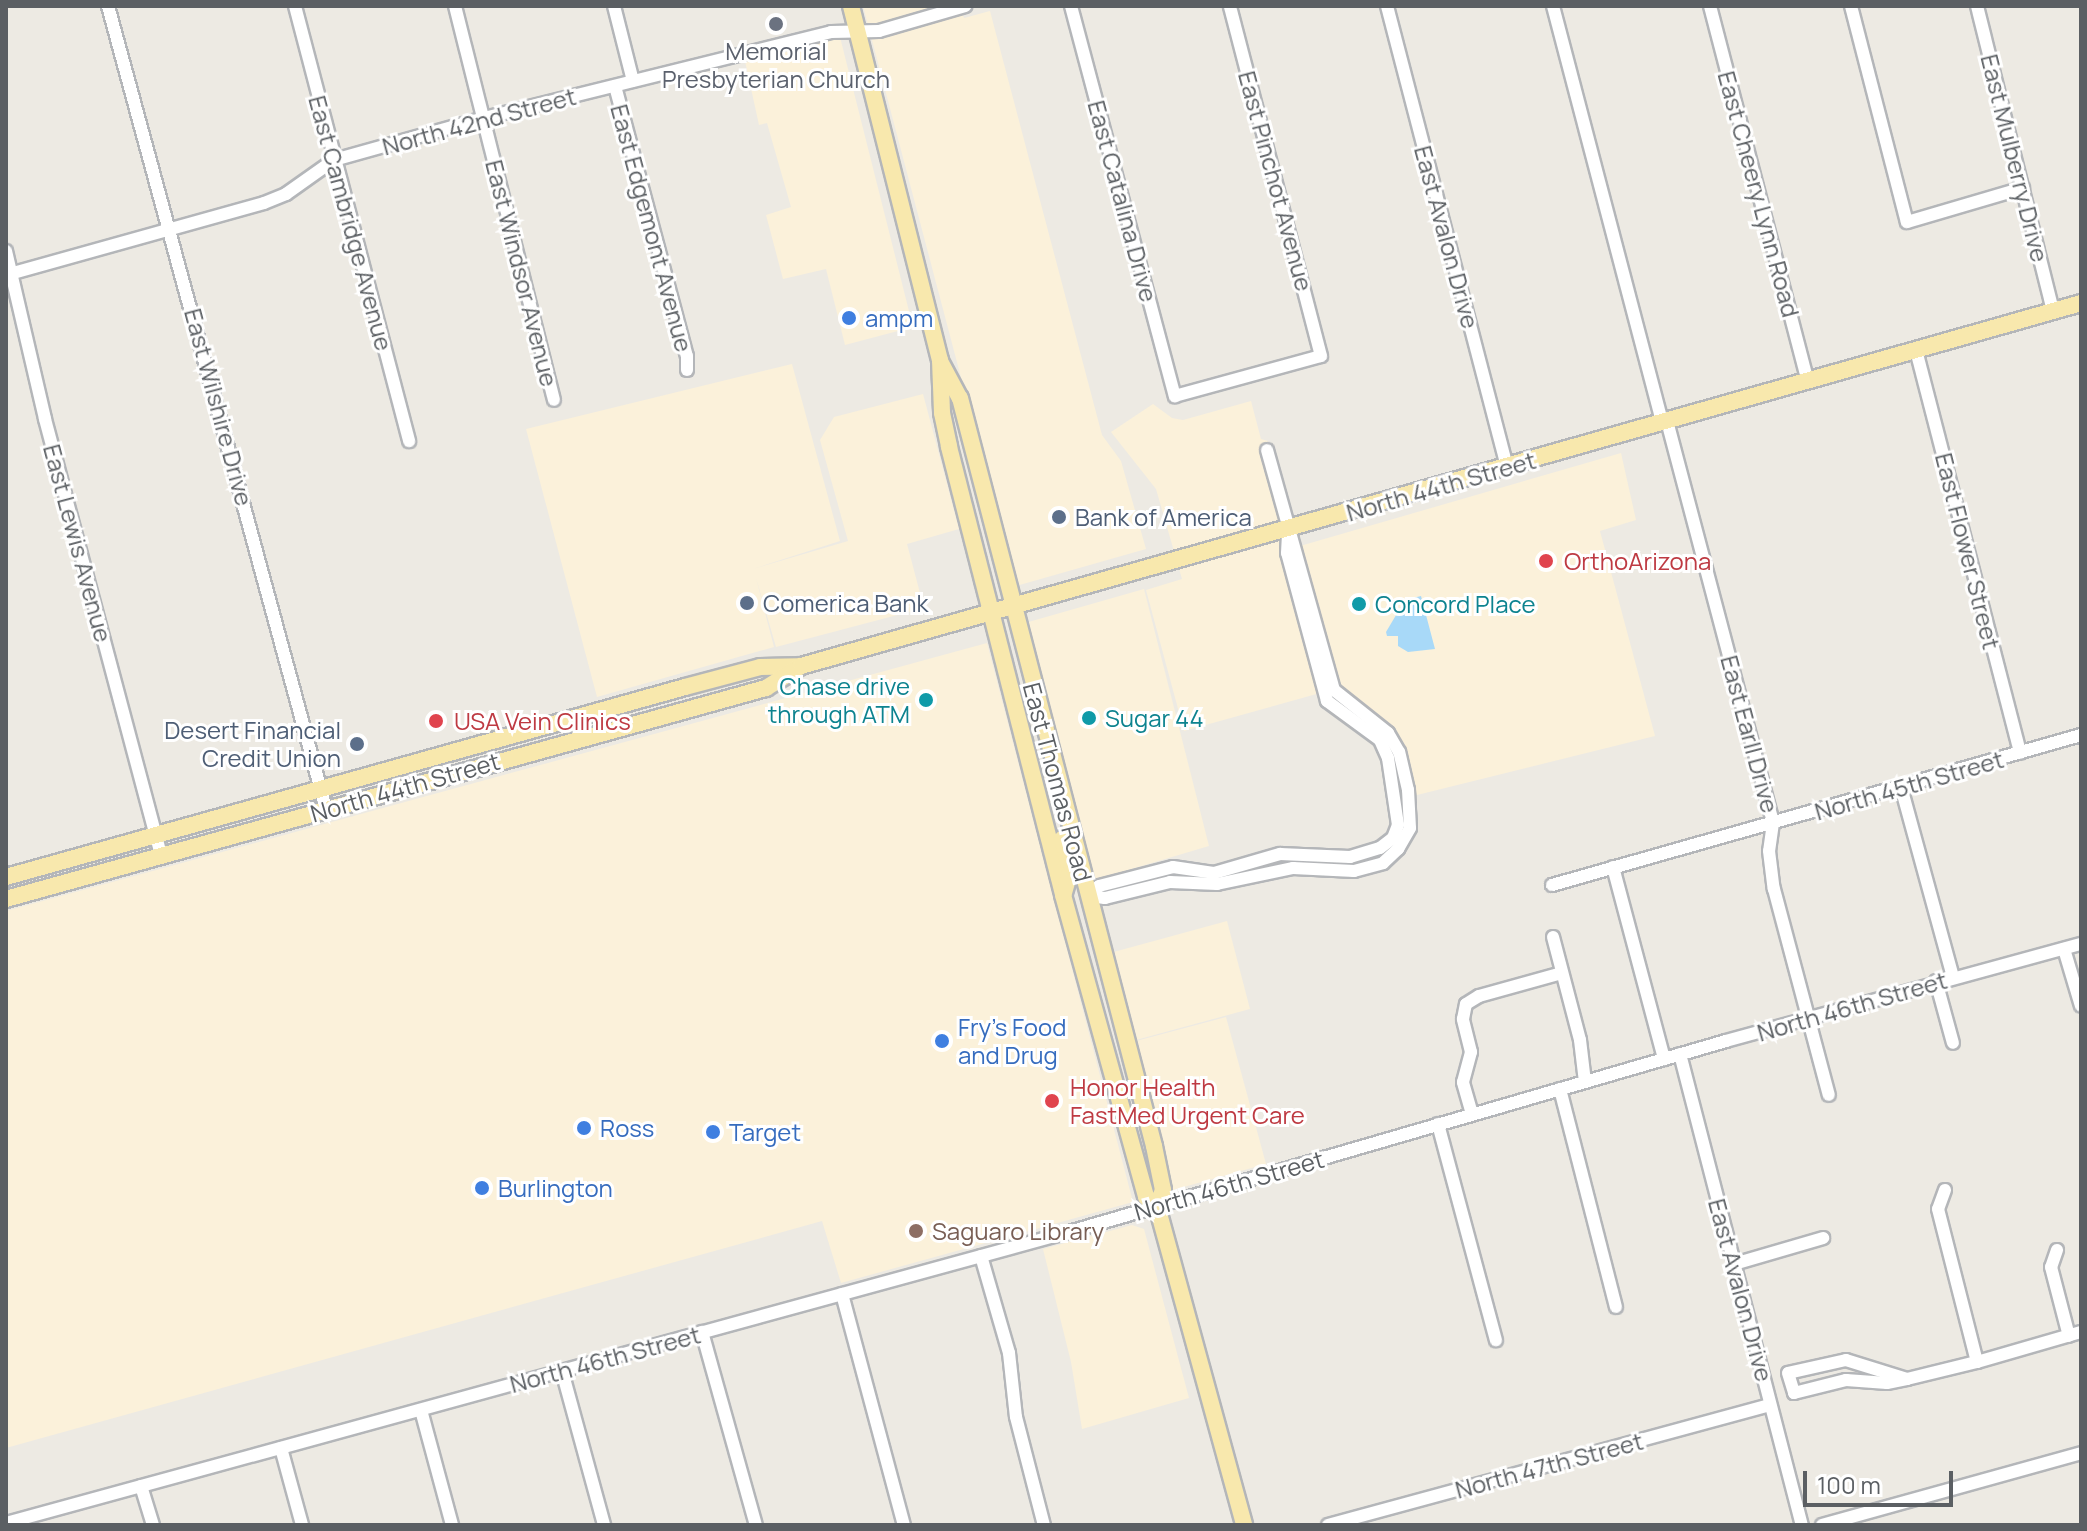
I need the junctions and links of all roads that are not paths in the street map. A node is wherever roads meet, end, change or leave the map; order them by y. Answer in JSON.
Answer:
{"nodes":[{"id":1,"x":108,"y":6,"type":"edge"},
{"id":2,"x":295,"y":6,"type":"edge"},
{"id":3,"x":455,"y":6,"type":"edge"},
{"id":4,"x":614,"y":6,"type":"edge"},
{"id":5,"x":851,"y":6,"type":"edge"},
{"id":6,"x":965,"y":6,"type":"edge"},
{"id":7,"x":1071,"y":6,"type":"edge"},
{"id":8,"x":1230,"y":6,"type":"edge"},
{"id":9,"x":1387,"y":6,"type":"edge"},
{"id":10,"x":1553,"y":6,"type":"edge"},
{"id":11,"x":1710,"y":6,"type":"edge"},
{"id":12,"x":1851,"y":6,"type":"edge"},
{"id":13,"x":1977,"y":6,"type":"edge"},
{"id":14,"x":857,"y":31,"type":"junction"},
{"id":15,"x":633,"y":81,"type":"junction"},
{"id":16,"x":615,"y":86,"type":"junction"},
{"id":17,"x":484,"y":118,"type":"junction"},
{"id":18,"x":334,"y":160,"type":"junction"},
{"id":19,"x":2023,"y":188,"type":"junction"},
{"id":20,"x":169,"y":230,"type":"junction"},
{"id":21,"x":6,"y":251,"type":"edge"},
{"id":22,"x":9,"y":274,"type":"edge"},
{"id":23,"x":2081,"y":303,"type":"edge"},
{"id":24,"x":2053,"y":310,"type":"junction"},
{"id":25,"x":1916,"y":350,"type":"junction"},
{"id":26,"x":1321,"y":356,"type":"joint"},
{"id":27,"x":940,"y":360,"type":"junction"},
{"id":28,"x":687,"y":370,"type":"dead end"},
{"id":29,"x":1808,"y":381,"type":"junction"},
{"id":30,"x":554,"y":400,"type":"dead end"},
{"id":31,"x":1664,"y":421,"type":"junction"},
{"id":32,"x":409,"y":441,"type":"dead end"},
{"id":33,"x":1267,"y":450,"type":"dead end"},
{"id":34,"x":1507,"y":467,"type":"junction"},
{"id":35,"x":1289,"y":529,"type":"junction"},
{"id":36,"x":1013,"y":606,"type":"junction"},
{"id":37,"x":992,"y":612,"type":"junction"},
{"id":38,"x":801,"y":666,"type":"junction"},
{"id":39,"x":2081,"y":735,"type":"edge"},
{"id":40,"x":2020,"y":753,"type":"junction"},
{"id":41,"x":417,"y":761,"type":"junction"},
{"id":42,"x":1054,"y":765,"type":"junction"},
{"id":43,"x":422,"y":782,"type":"junction"},
{"id":44,"x":1901,"y":787,"type":"junction"},
{"id":45,"x":320,"y":788,"type":"junction"},
{"id":46,"x":326,"y":809,"type":"junction"},
{"id":47,"x":1773,"y":823,"type":"junction"},
{"id":48,"x":155,"y":835,"type":"junction"},
{"id":49,"x":161,"y":855,"type":"junction"},
{"id":50,"x":1613,"y":867,"type":"junction"},
{"id":51,"x":6,"y":877,"type":"edge"},
{"id":52,"x":1552,"y":885,"type":"dead end"},
{"id":53,"x":1063,"y":895,"type":"junction"},
{"id":54,"x":1088,"y":896,"type":"junction"},
{"id":55,"x":6,"y":899,"type":"edge"},
{"id":56,"x":1553,"y":937,"type":"dead end"},
{"id":57,"x":2081,"y":944,"type":"edge"},
{"id":58,"x":2064,"y":949,"type":"junction"},
{"id":59,"x":1562,"y":973,"type":"junction"},
{"id":60,"x":1953,"y":977,"type":"junction"},
{"id":61,"x":1936,"y":981,"type":"junction"},
{"id":62,"x":1117,"y":1006,"type":"junction"},
{"id":63,"x":2081,"y":1006,"type":"edge"},
{"id":64,"x":1807,"y":1018,"type":"junction"},
{"id":65,"x":1953,"y":1043,"type":"dead end"},
{"id":66,"x":1680,"y":1054,"type":"junction"},
{"id":67,"x":1664,"y":1059,"type":"junction"},
{"id":68,"x":1585,"y":1082,"type":"junction"},
{"id":69,"x":1560,"y":1089,"type":"junction"},
{"id":70,"x":1829,"y":1095,"type":"dead end"},
{"id":71,"x":1472,"y":1114,"type":"junction"},
{"id":72,"x":1438,"y":1124,"type":"junction"},
{"id":73,"x":1945,"y":1190,"type":"dead end"},
{"id":74,"x":1157,"y":1206,"type":"junction"},
{"id":75,"x":1823,"y":1238,"type":"dead end"},
{"id":76,"x":2057,"y":1250,"type":"dead end"},
{"id":77,"x":981,"y":1256,"type":"junction"},
{"id":78,"x":1734,"y":1264,"type":"junction"},
{"id":79,"x":842,"y":1294,"type":"junction"},
{"id":80,"x":1616,"y":1307,"type":"dead end"},
{"id":81,"x":702,"y":1332,"type":"junction"},
{"id":82,"x":2075,"y":1334,"type":"edge"},
{"id":83,"x":1496,"y":1340,"type":"dead end"},
{"id":84,"x":1977,"y":1362,"type":"junction"},
{"id":85,"x":562,"y":1371,"type":"junction"},
{"id":86,"x":1907,"y":1379,"type":"junction"},
{"id":87,"x":1770,"y":1405,"type":"junction"},
{"id":88,"x":421,"y":1410,"type":"junction"},
{"id":89,"x":281,"y":1448,"type":"junction"},
{"id":90,"x":2081,"y":1453,"type":"edge"},
{"id":91,"x":141,"y":1486,"type":"junction"},
{"id":92,"x":6,"y":1523,"type":"edge"},
{"id":93,"x":153,"y":1525,"type":"edge"},
{"id":94,"x":302,"y":1525,"type":"edge"},
{"id":95,"x":452,"y":1525,"type":"edge"},
{"id":96,"x":604,"y":1525,"type":"edge"},
{"id":97,"x":756,"y":1525,"type":"edge"},
{"id":98,"x":904,"y":1525,"type":"edge"},
{"id":99,"x":1044,"y":1525,"type":"edge"},
{"id":100,"x":1244,"y":1525,"type":"edge"},
{"id":101,"x":1328,"y":1525,"type":"edge"},
{"id":102,"x":1802,"y":1525,"type":"edge"},
{"id":103,"x":1822,"y":1525,"type":"edge"}],
"edges":[{"from":1,"to":20,"type":"street","name":"East Wilshire Drive"},
{"from":2,"to":18,"type":"street","name":"East Cambridge Avenue"},
{"from":3,"to":17,"type":"street","name":"East Windsor Avenue"},
{"from":4,"to":15,"type":"street","name":"East Edgemont Avenue"},
{"from":5,"to":14,"type":"main road","name":"East Thomas Road"},
{"from":6,"to":14,"type":"street","name":"North 42nd Street"},
{"from":7,"to":26,"type":"street","name":"East Catalina Drive"},
{"from":8,"to":26,"type":"street","name":"East Pinchot Avenue"},
{"from":9,"to":34,"type":"street","name":"East Avalon Drive"},
{"from":10,"to":31,"type":"street","name":"East Earll Drive"},
{"from":11,"to":29,"type":"street","name":"East Cheery Lynn Road"},
{"from":12,"to":19,"type":"street"},
{"from":13,"to":19,"type":"street","name":"East Mulberry Drive"},
{"from":14,"to":15,"type":"street","name":"North 42nd Street"},
{"from":14,"to":27,"type":"main road","name":"East Thomas Road"},
{"from":15,"to":16,"type":"street","name":"North 42nd Street"},
{"from":16,"to":17,"type":"street","name":"North 42nd Street"},
{"from":16,"to":28,"type":"street","name":"East Edgemont Avenue"},
{"from":17,"to":18,"type":"street","name":"North 42nd Street"},
{"from":17,"to":30,"type":"street","name":"East Windsor Avenue"},
{"from":18,"to":20,"type":"street","name":"North 42nd Street"},
{"from":18,"to":32,"type":"street","name":"East Cambridge Avenue"},
{"from":19,"to":24,"type":"street","name":"East Mulberry Drive"},
{"from":20,"to":22,"type":"street","name":"North 42nd Street"},
{"from":20,"to":45,"type":"street","name":"East Wilshire Drive"},
{"from":21,"to":22,"type":"street","name":"East Lewis Avenue"},
{"from":22,"to":48,"type":"street","name":"East Lewis Avenue"},
{"from":23,"to":24,"type":"main road","name":"North 44th Street"},
{"from":24,"to":25,"type":"main road","name":"North 44th Street"},
{"from":25,"to":29,"type":"main road","name":"North 44th Street"},
{"from":25,"to":40,"type":"street","name":"East Flower Street"},
{"from":27,"to":36,"type":"main road","name":"East Thomas Road"},
{"from":27,"to":37,"type":"main road","name":"East Thomas Road"},
{"from":29,"to":31,"type":"main road","name":"North 44th Street"},
{"from":31,"to":34,"type":"main road","name":"North 44th Street"},
{"from":31,"to":47,"type":"street","name":"East Earll Drive"},
{"from":33,"to":35,"type":"street"},
{"from":34,"to":35,"type":"main road","name":"North 44th Street"},
{"from":35,"to":36,"type":"main road","name":"North 44th Street"},
{"from":35,"to":54,"type":"street"},
{"from":36,"to":37,"type":"main road","name":"North 44th Street"},
{"from":36,"to":42,"type":"main road","name":"East Thomas Road"},
{"from":37,"to":38,"type":"main road","name":"North 44th Street"},
{"from":37,"to":53,"type":"main road","name":"East Thomas Road"},
{"from":38,"to":41,"type":"main road","name":"North 44th Street"},
{"from":38,"to":43,"type":"main road","name":"North 44th Street"},
{"from":39,"to":40,"type":"street","name":"North 45th Street"},
{"from":40,"to":44,"type":"street","name":"North 45th Street"},
{"from":41,"to":43,"type":"street"},
{"from":41,"to":45,"type":"main road","name":"North 44th Street"},
{"from":42,"to":53,"type":"main road"},
{"from":42,"to":54,"type":"main road","name":"East Thomas Road"},
{"from":43,"to":46,"type":"main road","name":"North 44th Street"},
{"from":44,"to":47,"type":"street","name":"North 45th Street"},
{"from":44,"to":60,"type":"street"},
{"from":45,"to":46,"type":"street","name":"East Wilshire Drive"},
{"from":45,"to":48,"type":"main road","name":"North 44th Street"},
{"from":46,"to":49,"type":"main road","name":"North 44th Street"},
{"from":47,"to":50,"type":"street","name":"North 45th Street"},
{"from":47,"to":64,"type":"street","name":"East Earll Drive"},
{"from":48,"to":49,"type":"street","name":"East Lewis Avenue"},
{"from":48,"to":51,"type":"main road","name":"North 44th Street"},
{"from":49,"to":55,"type":"main road","name":"North 44th Street"},
{"from":50,"to":52,"type":"street","name":"North 45th Street"},
{"from":50,"to":67,"type":"street"},
{"from":53,"to":62,"type":"main road"},
{"from":53,"to":74,"type":"main road","name":"East Thomas Road"},
{"from":54,"to":62,"type":"main road","name":"East Thomas Road"},
{"from":56,"to":59,"type":"street"},
{"from":57,"to":58,"type":"street","name":"North 46th Street"},
{"from":58,"to":60,"type":"street","name":"North 46th Street"},
{"from":58,"to":63,"type":"street"},
{"from":59,"to":68,"type":"street"},
{"from":59,"to":71,"type":"street"},
{"from":60,"to":61,"type":"street","name":"North 46th Street"},
{"from":61,"to":64,"type":"street","name":"North 46th Street"},
{"from":61,"to":65,"type":"street"},
{"from":62,"to":74,"type":"main road","name":"East Thomas Road"},
{"from":64,"to":66,"type":"street","name":"North 46th Street"},
{"from":64,"to":70,"type":"street","name":"East Earll Drive"},
{"from":66,"to":67,"type":"street","name":"North 46th Street"},
{"from":66,"to":78,"type":"street","name":"East Avalon Drive"},
{"from":67,"to":68,"type":"street","name":"North 46th Street"},
{"from":68,"to":69,"type":"street","name":"North 46th Street"},
{"from":69,"to":71,"type":"street","name":"North 46th Street"},
{"from":69,"to":80,"type":"street"},
{"from":71,"to":72,"type":"street","name":"North 46th Street"},
{"from":72,"to":74,"type":"street","name":"North 46th Street"},
{"from":72,"to":83,"type":"street"},
{"from":73,"to":84,"type":"street"},
{"from":74,"to":77,"type":"street","name":"North 46th Street"},
{"from":74,"to":100,"type":"main road","name":"East Thomas Road"},
{"from":75,"to":78,"type":"street"},
{"from":76,"to":82,"type":"street"},
{"from":77,"to":79,"type":"street","name":"North 46th Street"},
{"from":77,"to":99,"type":"street"},
{"from":78,"to":87,"type":"street","name":"East Avalon Drive"},
{"from":79,"to":81,"type":"street","name":"North 46th Street"},
{"from":79,"to":98,"type":"street"},
{"from":81,"to":85,"type":"street","name":"North 46th Street"},
{"from":81,"to":97,"type":"street"},
{"from":82,"to":84,"type":"street"},
{"from":84,"to":86,"type":"street"},
{"from":85,"to":88,"type":"street","name":"North 46th Street"},
{"from":85,"to":96,"type":"street"},
{"from":86,"to":86,"type":"street"},
{"from":87,"to":101,"type":"street","name":"North 47th Street"},
{"from":87,"to":102,"type":"street","name":"East Avalon Drive"},
{"from":88,"to":89,"type":"street","name":"North 46th Street"},
{"from":88,"to":95,"type":"street"},
{"from":89,"to":91,"type":"street","name":"North 46th Street"},
{"from":89,"to":94,"type":"street"},
{"from":90,"to":103,"type":"street"},
{"from":91,"to":92,"type":"street","name":"North 46th Street"},
{"from":91,"to":93,"type":"street"}]}
